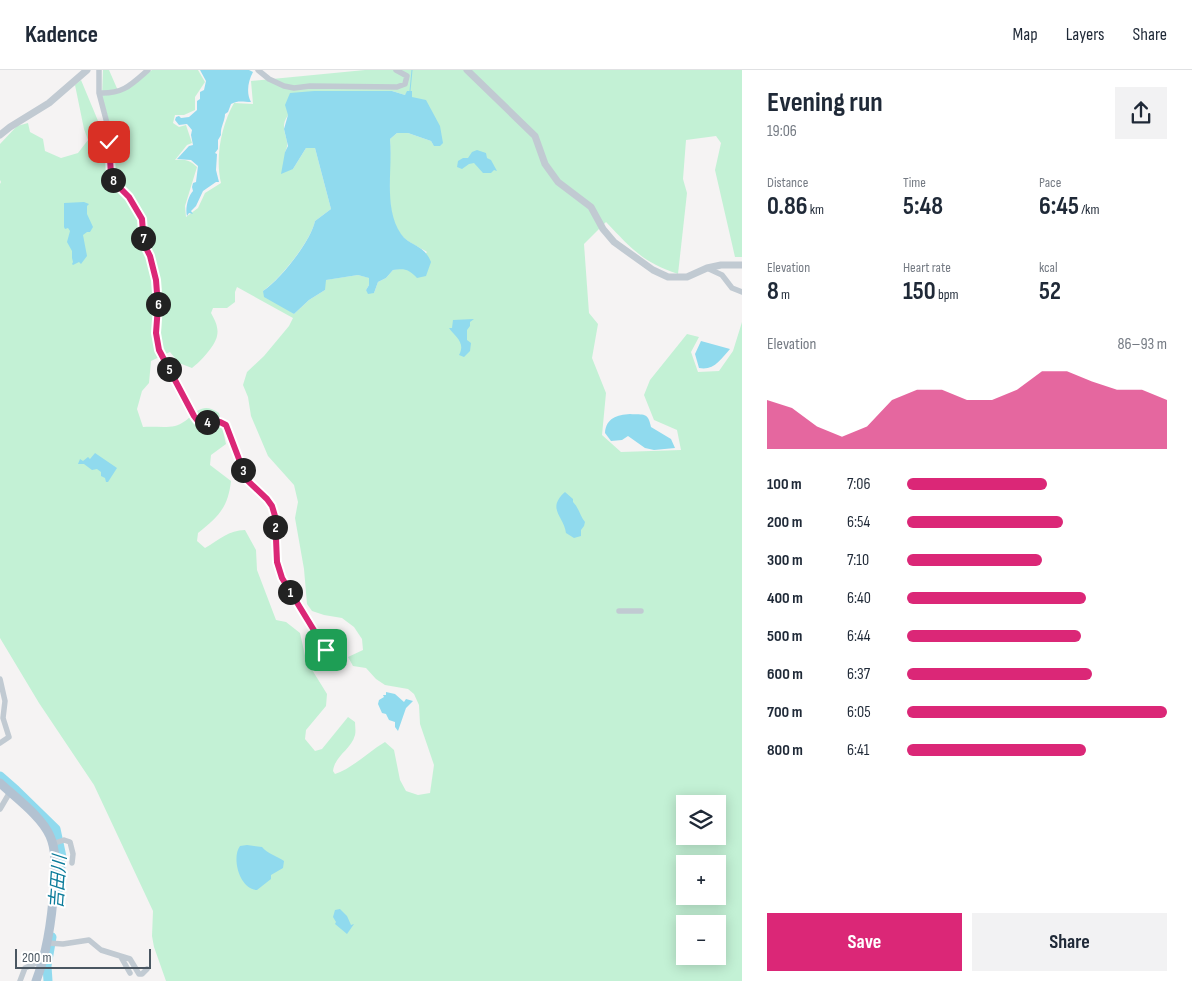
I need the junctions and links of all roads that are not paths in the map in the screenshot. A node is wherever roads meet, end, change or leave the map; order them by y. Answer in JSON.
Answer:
{"nodes":[{"id":1,"x":87,"y":70,"type":"edge"},
{"id":2,"x":99,"y":70,"type":"edge"},
{"id":3,"x":148,"y":70,"type":"edge"},
{"id":4,"x":258,"y":70,"type":"edge"},
{"id":5,"x":396,"y":70,"type":"edge"},
{"id":6,"x":467,"y":70,"type":"edge"},
{"id":7,"x":99,"y":93,"type":"junction"},
{"id":8,"x":0,"y":135,"type":"edge"},
{"id":9,"x":742,"y":264,"type":"edge"},
{"id":10,"x":707,"y":268,"type":"junction"},
{"id":11,"x":742,"y":292,"type":"edge"},
{"id":12,"x":641,"y":611,"type":"dead end"},
{"id":13,"x":619,"y":612,"type":"dead end"},
{"id":14,"x":343,"y":663,"type":"dead end"},
{"id":15,"x":0,"y":678,"type":"edge"},
{"id":16,"x":0,"y":743,"type":"edge"},
{"id":17,"x":0,"y":783,"type":"edge"},
{"id":18,"x":10,"y":792,"type":"junction"},
{"id":19,"x":0,"y":809,"type":"edge"},
{"id":20,"x":54,"y":843,"type":"junction"},
{"id":21,"x":72,"y":863,"type":"dead end"},
{"id":22,"x":50,"y":944,"type":"junction"},
{"id":23,"x":121,"y":957,"type":"junction"},
{"id":24,"x":43,"y":960,"type":"junction"},
{"id":25,"x":147,"y":969,"type":"dead end"},
{"id":26,"x":130,"y":973,"type":"dead end"},
{"id":27,"x":20,"y":981,"type":"edge"},
{"id":28,"x":36,"y":981,"type":"edge"}],
"edges":[{"from":1,"to":8,"type":"street"},
{"from":2,"to":7,"type":"street"},
{"from":3,"to":7,"type":"street"},
{"from":4,"to":5,"type":"street"},
{"from":6,"to":10,"type":"street"},
{"from":7,"to":14,"type":"street"},
{"from":9,"to":10,"type":"street"},
{"from":10,"to":11,"type":"street"},
{"from":12,"to":13,"type":"street"},
{"from":15,"to":16,"type":"street"},
{"from":17,"to":18,"type":"main road"},
{"from":18,"to":19,"type":"street"},
{"from":18,"to":20,"type":"main road"},
{"from":20,"to":21,"type":"street"},
{"from":20,"to":22,"type":"main road"},
{"from":22,"to":23,"type":"street"},
{"from":22,"to":24,"type":"main road"},
{"from":23,"to":25,"type":"street"},
{"from":23,"to":26,"type":"street"},
{"from":24,"to":27,"type":"street"},
{"from":24,"to":28,"type":"main road"}]}
